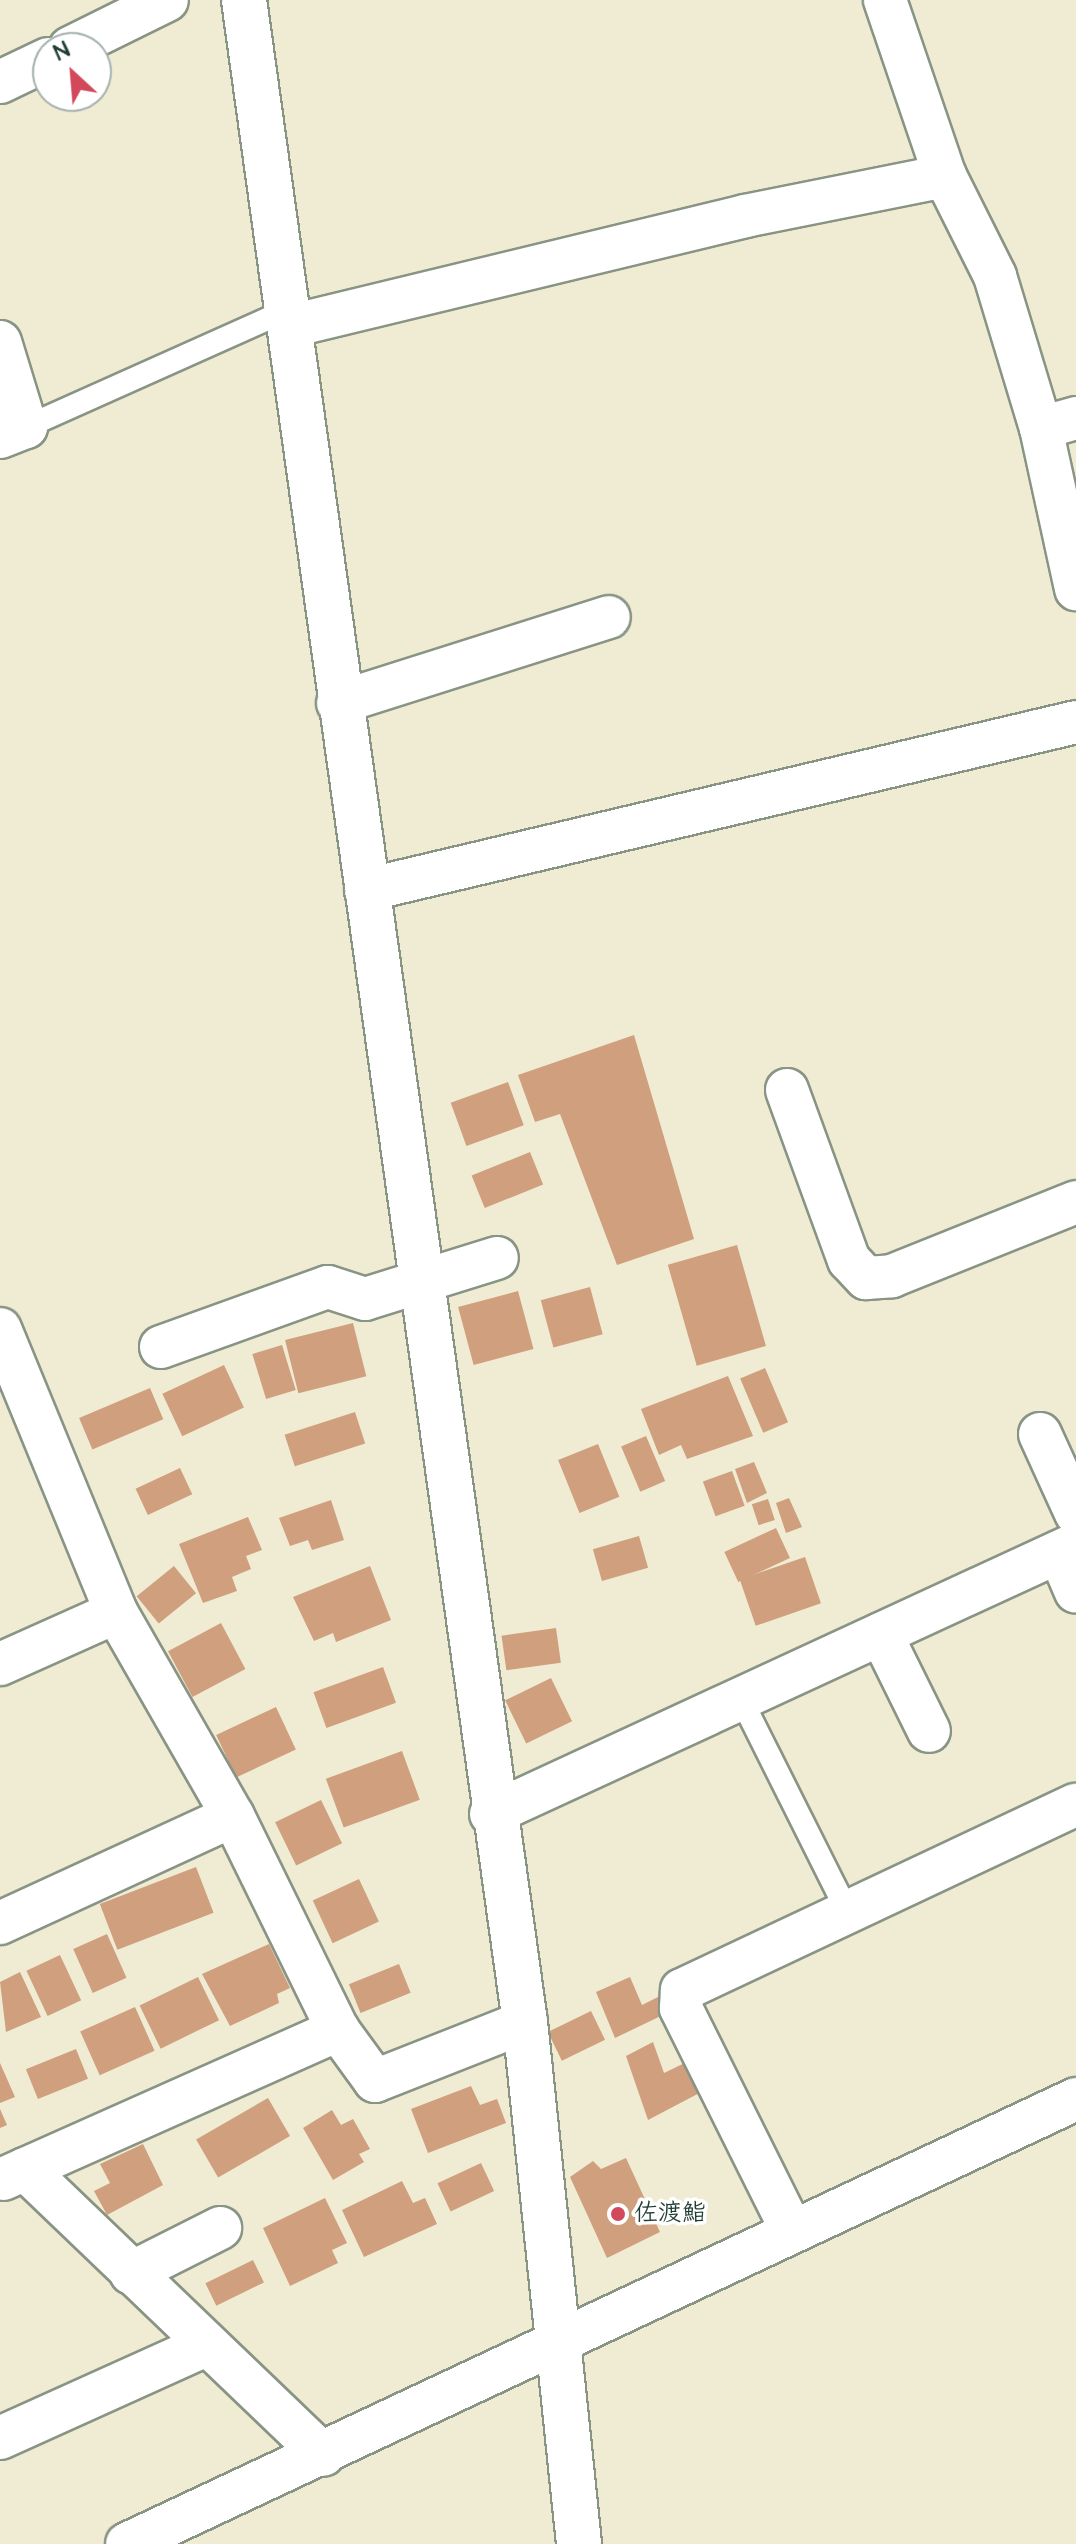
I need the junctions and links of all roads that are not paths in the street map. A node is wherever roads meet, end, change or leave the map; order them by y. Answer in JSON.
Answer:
{"nodes":[{"id":1,"x":167,"y":0,"type":"edge"},
{"id":2,"x":244,"y":0,"type":"edge"},
{"id":3,"x":885,"y":0,"type":"edge"},
{"id":4,"x":102,"y":32,"type":"edge"},
{"id":5,"x":32,"y":67,"type":"edge"},
{"id":6,"x":0,"y":82,"type":"edge"},
{"id":7,"x":945,"y":176,"type":"junction"},
{"id":8,"x":291,"y":326,"type":"junction"},
{"id":9,"x":0,"y":342,"type":"edge"},
{"id":10,"x":1058,"y":423,"type":"edge"},
{"id":11,"x":13,"y":432,"type":"edge"},
{"id":12,"x":1076,"y":589,"type":"edge"},
{"id":13,"x":609,"y":617,"type":"dead end"},
{"id":14,"x":338,"y":703,"type":"junction"},
{"id":15,"x":1076,"y":722,"type":"edge"},
{"id":16,"x":366,"y":890,"type":"junction"},
{"id":17,"x":787,"y":1090,"type":"dead end"},
{"id":18,"x":1076,"y":1202,"type":"edge"},
{"id":19,"x":497,"y":1258,"type":"dead end"},
{"id":20,"x":422,"y":1287,"type":"junction"},
{"id":21,"x":0,"y":1329,"type":"edge"},
{"id":22,"x":161,"y":1347,"type":"dead end"},
{"id":23,"x":10,"y":1387,"type":"edge"},
{"id":24,"x":1040,"y":1434,"type":"dead end"},
{"id":25,"x":1076,"y":1513,"type":"edge"},
{"id":26,"x":1068,"y":1548,"type":"edge"},
{"id":27,"x":1076,"y":1592,"type":"edge"},
{"id":28,"x":116,"y":1612,"type":"junction"},
{"id":29,"x":881,"y":1634,"type":"junction"},
{"id":30,"x":0,"y":1664,"type":"edge"},
{"id":31,"x":741,"y":1699,"type":"junction"},
{"id":32,"x":929,"y":1731,"type":"dead end"},
{"id":33,"x":1076,"y":1805,"type":"edge"},
{"id":34,"x":491,"y":1814,"type":"junction"},
{"id":35,"x":233,"y":1816,"type":"junction"},
{"id":36,"x":847,"y":1911,"type":"junction"},
{"id":37,"x":0,"y":1923,"type":"edge"},
{"id":38,"x":525,"y":2022,"type":"junction"},
{"id":39,"x":338,"y":2030,"type":"junction"},
{"id":40,"x":1076,"y":2099,"type":"edge"},
{"id":41,"x":12,"y":2175,"type":"edge"},
{"id":42,"x":220,"y":2228,"type":"dead end"},
{"id":43,"x":791,"y":2229,"type":"junction"},
{"id":44,"x":131,"y":2273,"type":"junction"},
{"id":45,"x":204,"y":2346,"type":"junction"},
{"id":46,"x":555,"y":2348,"type":"junction"},
{"id":47,"x":0,"y":2438,"type":"edge"},
{"id":48,"x":323,"y":2455,"type":"junction"},
{"id":49,"x":127,"y":2544,"type":"edge"},
{"id":50,"x":579,"y":2544,"type":"edge"}],
"edges":[{"from":1,"to":4,"type":"street"},
{"from":2,"to":8,"type":"street"},
{"from":3,"to":7,"type":"street"},
{"from":5,"to":6,"type":"street"},
{"from":7,"to":8,"type":"street"},
{"from":7,"to":10,"type":"street"},
{"from":8,"to":11,"type":"lane"},
{"from":8,"to":14,"type":"street"},
{"from":9,"to":11,"type":"street"},
{"from":10,"to":12,"type":"street"},
{"from":13,"to":14,"type":"street"},
{"from":14,"to":16,"type":"street"},
{"from":15,"to":16,"type":"street"},
{"from":16,"to":20,"type":"street"},
{"from":17,"to":18,"type":"street"},
{"from":19,"to":20,"type":"street"},
{"from":20,"to":22,"type":"street"},
{"from":20,"to":34,"type":"street"},
{"from":21,"to":23,"type":"street"},
{"from":23,"to":28,"type":"street"},
{"from":24,"to":25,"type":"street"},
{"from":26,"to":27,"type":"street"},
{"from":26,"to":29,"type":"street"},
{"from":28,"to":30,"type":"street"},
{"from":28,"to":35,"type":"street"},
{"from":29,"to":31,"type":"street"},
{"from":29,"to":32,"type":"street"},
{"from":31,"to":34,"type":"street"},
{"from":31,"to":36,"type":"lane"},
{"from":33,"to":36,"type":"street"},
{"from":34,"to":38,"type":"street"},
{"from":35,"to":37,"type":"street"},
{"from":35,"to":39,"type":"street"},
{"from":36,"to":43,"type":"street"},
{"from":38,"to":39,"type":"street"},
{"from":38,"to":46,"type":"street"},
{"from":39,"to":41,"type":"street"},
{"from":40,"to":43,"type":"street"},
{"from":41,"to":44,"type":"street"},
{"from":42,"to":44,"type":"street"},
{"from":43,"to":46,"type":"street"},
{"from":44,"to":45,"type":"street"},
{"from":45,"to":47,"type":"street"},
{"from":45,"to":48,"type":"street"},
{"from":46,"to":48,"type":"street"},
{"from":46,"to":50,"type":"street"},
{"from":48,"to":49,"type":"street"}]}
